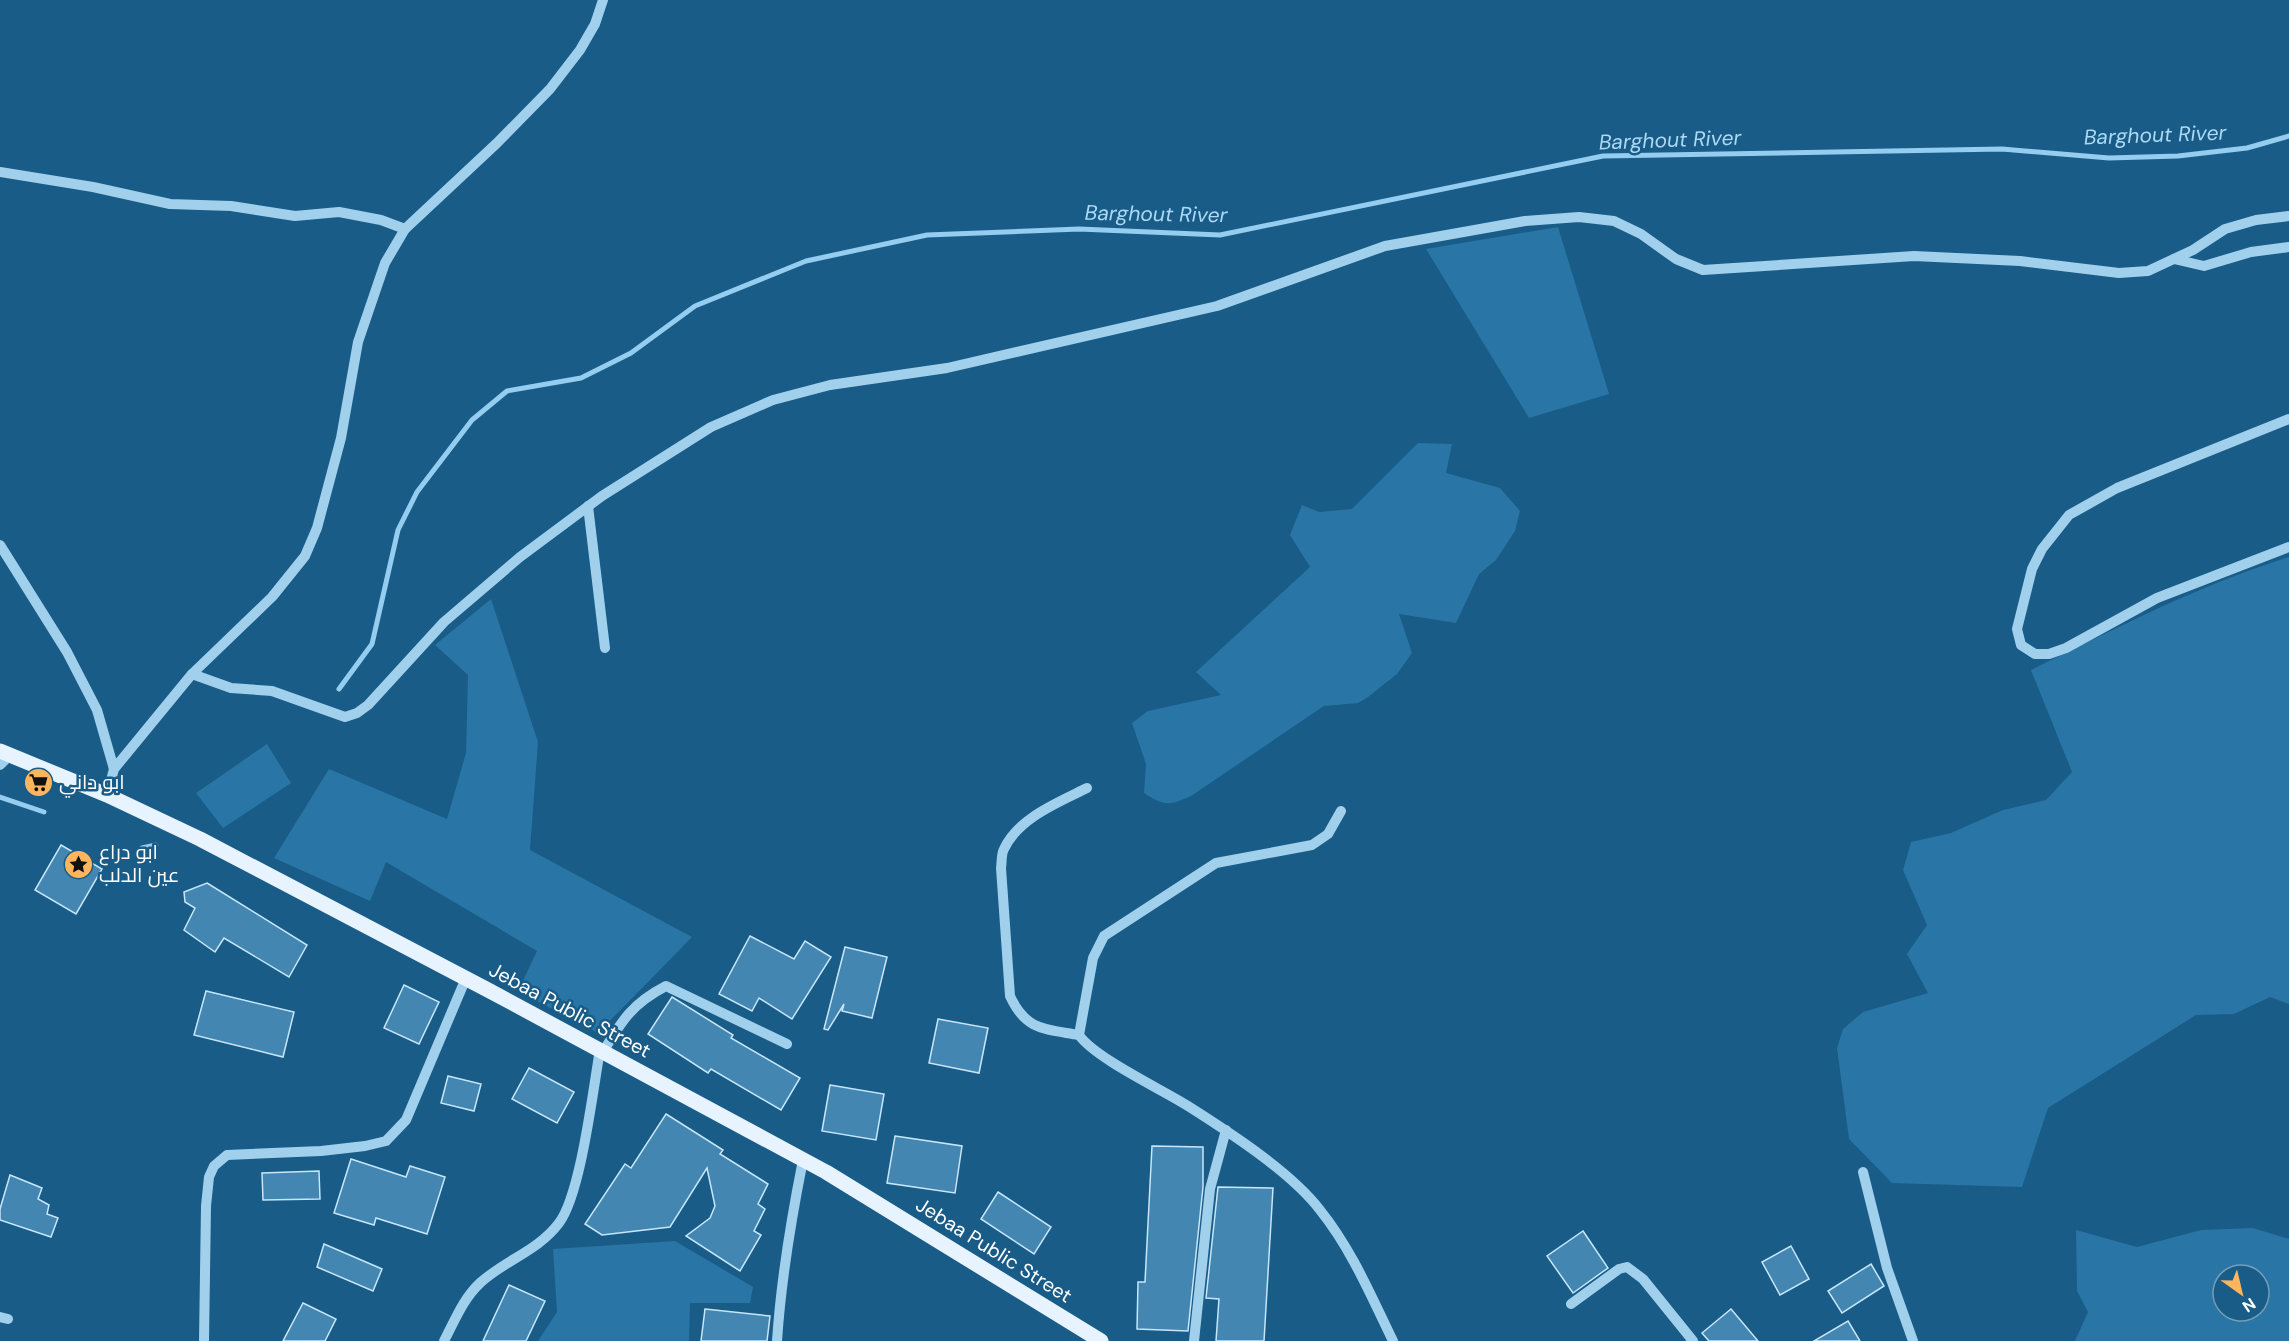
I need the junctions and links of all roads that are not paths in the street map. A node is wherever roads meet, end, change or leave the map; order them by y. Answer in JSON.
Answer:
{"nodes":[{"id":1,"x":603,"y":0,"type":"edge"},
{"id":2,"x":0,"y":171,"type":"edge"},
{"id":3,"x":2289,"y":216,"type":"edge"},
{"id":4,"x":405,"y":229,"type":"junction"},
{"id":5,"x":2289,"y":247,"type":"edge"},
{"id":6,"x":2174,"y":259,"type":"junction"},
{"id":7,"x":2289,"y":419,"type":"edge"},
{"id":8,"x":588,"y":506,"type":"junction"},
{"id":9,"x":0,"y":545,"type":"edge"},
{"id":10,"x":2289,"y":547,"type":"edge"},
{"id":11,"x":605,"y":648,"type":"dead end"},
{"id":12,"x":192,"y":674,"type":"junction"},
{"id":13,"x":4,"y":757,"type":"edge"},
{"id":14,"x":114,"y":769,"type":"junction"},
{"id":15,"x":1087,"y":788,"type":"dead end"},
{"id":16,"x":107,"y":795,"type":"junction"},
{"id":17,"x":1341,"y":811,"type":"dead end"},
{"id":18,"x":466,"y":978,"type":"junction"},
{"id":19,"x":1078,"y":1035,"type":"junction"},
{"id":20,"x":787,"y":1044,"type":"dead end"},
{"id":21,"x":602,"y":1051,"type":"junction"},
{"id":22,"x":1226,"y":1130,"type":"junction"},
{"id":23,"x":803,"y":1160,"type":"junction"},
{"id":24,"x":1863,"y":1172,"type":"dead end"},
{"id":25,"x":1571,"y":1304,"type":"dead end"},
{"id":26,"x":204,"y":1341,"type":"edge"},
{"id":27,"x":444,"y":1341,"type":"edge"},
{"id":28,"x":777,"y":1341,"type":"edge"},
{"id":29,"x":1101,"y":1341,"type":"edge"},
{"id":30,"x":1194,"y":1341,"type":"edge"},
{"id":31,"x":1393,"y":1341,"type":"edge"},
{"id":32,"x":1693,"y":1341,"type":"edge"},
{"id":33,"x":1913,"y":1341,"type":"edge"}],
"edges":[{"from":1,"to":4,"type":"street"},
{"from":2,"to":4,"type":"street"},
{"from":3,"to":6,"type":"street"},
{"from":4,"to":12,"type":"street"},
{"from":5,"to":6,"type":"street"},
{"from":6,"to":8,"type":"street"},
{"from":7,"to":10,"type":"street"},
{"from":8,"to":11,"type":"street"},
{"from":8,"to":12,"type":"street"},
{"from":9,"to":14,"type":"street"},
{"from":12,"to":14,"type":"street"},
{"from":13,"to":16,"type":"main road","name":"Jebaa Public Street"},
{"from":14,"to":16,"type":"street"},
{"from":15,"to":19,"type":"street"},
{"from":16,"to":18,"type":"main road","name":"Jebaa Public Street"},
{"from":17,"to":19,"type":"street"},
{"from":18,"to":21,"type":"main road","name":"Jebaa Public Street"},
{"from":18,"to":26,"type":"street"},
{"from":19,"to":22,"type":"street"},
{"from":20,"to":21,"type":"street"},
{"from":21,"to":23,"type":"main road","name":"Jebaa Public Street"},
{"from":21,"to":27,"type":"street"},
{"from":22,"to":30,"type":"street"},
{"from":22,"to":31,"type":"street"},
{"from":23,"to":28,"type":"street"},
{"from":23,"to":29,"type":"main road","name":"Jebaa Public Street"},
{"from":24,"to":33,"type":"street"},
{"from":25,"to":32,"type":"street"}]}
